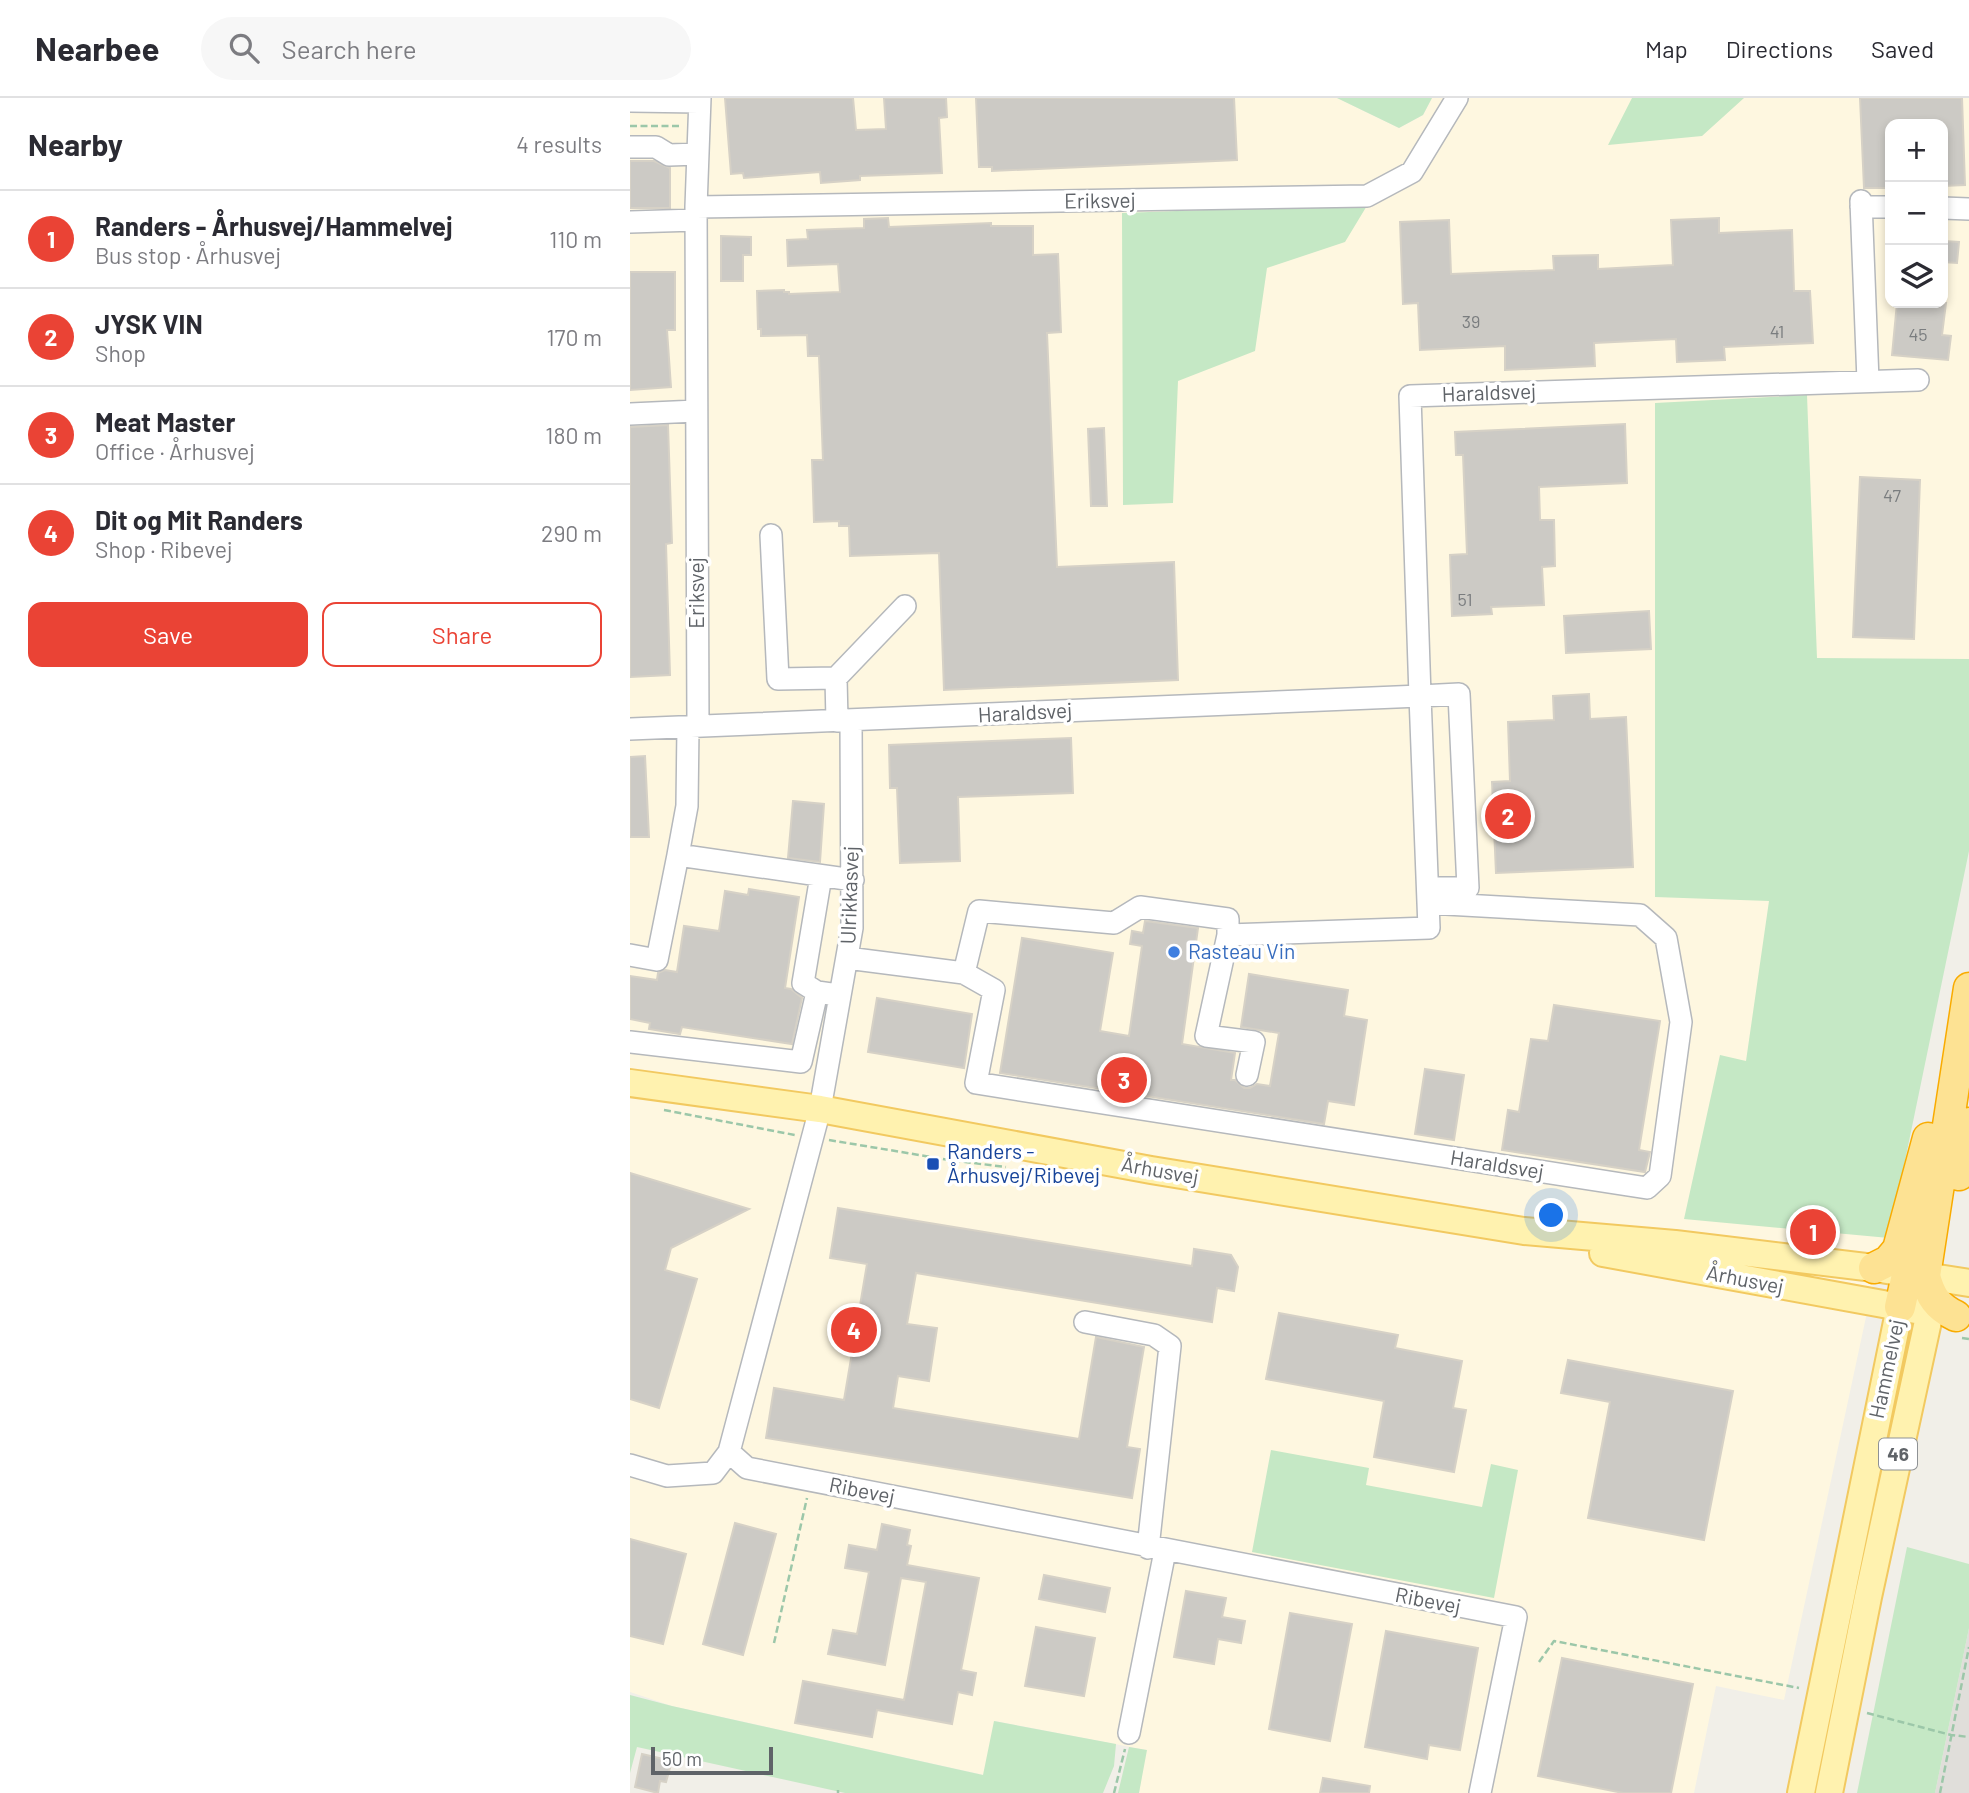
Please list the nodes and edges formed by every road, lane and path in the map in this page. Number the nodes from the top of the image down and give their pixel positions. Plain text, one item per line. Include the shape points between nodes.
1 (1457, 98) edge
2 (667, 100) edge
3 (699, 100) edge
4 (630, 101) edge
5 (630, 126) edge
6 (698, 127) junction
7 (630, 146) edge
8 (698, 154) junction
9 (1885, 206) edge
10 (1948, 208) edge
11 (1969, 209) edge
12 (696, 214) junction
13 (630, 222) edge
14 (1918, 380) dead end
15 (1868, 381) junction
16 (696, 411) junction
17 (630, 414) edge
18 (771, 535) dead end
19 (905, 606) dead end
20 (836, 678) junction
21 (1420, 696) junction
22 (844, 721) junction
23 (693, 727) junction
24 (630, 729) edge
25 (678, 855) junction
26 (821, 876) junction
27 (853, 880) junction
28 (1428, 895) junction
29 (1228, 935) junction
30 (630, 956) edge
31 (847, 958) junction
32 (964, 973) junction
33 (1969, 987) edge
34 (817, 992) junction
35 (840, 996) junction
36 (630, 1042) edge
37 (1247, 1075) dead end
38 (630, 1083) edge
39 (654, 1108) dead end
40 (820, 1109) junction
41 (1969, 1123) edge
42 (812, 1138) junction
43 (1014, 1168) dead end
44 (1524, 1231) junction
45 (1969, 1283) edge
46 (1925, 1295) edge
47 (1086, 1322) dead end
48 (729, 1452) junction
49 (630, 1465) edge
50 (810, 1481) junction
51 (1157, 1549) junction
52 (774, 1643) dead end
53 (1969, 1647) edge
54 (1539, 1662) dead end
55 (1822, 1692) junction
56 (1846, 1708) junction
57 (1129, 1733) joint
58 (1951, 1735) junction
59 (1969, 1737) edge
60 (1114, 1793) edge
61 (1480, 1793) edge
62 (1801, 1793) edge
63 (1829, 1793) edge
64 (1940, 1793) edge

1 - 12 street, Eriksvej via 1412,172 1367,196
2 - 3 street
2 - 4 street
3 - 6 street, Eriksvej
5 - 6 path
6 - 8 street, Eriksvej
7 - 8 street via 656,147 669,155
8 - 12 street, Eriksvej
9 - 15 street via 1861,204
10 - 11 street
12 - 13 street
12 - 16 street, Eriksvej
14 - 15 street, Haraldsvej
15 - 21 street, Haraldsvej via 1410,396
16 - 17 street
16 - 23 street, Eriksvej
18 - 20 street via 778,679
19 - 20 street
20 - 22 street, Ulrikkasvej
21 - 22 street, Haraldsvej
21 - 28 street, Haraldsvej
21 - 28 street, Haraldsvej via 1460,694 1468,888
22 - 23 street, Haraldsvej
22 - 27 street, Ulrikkasvej
23 - 24 street, Haraldsvej
23 - 25 street, Eriksvej
25 - 26 street
25 - 30 street, Eriksvej via 657,960
26 - 27 street
26 - 34 street via 803,983
27 - 31 street, Ulrikkasvej
28 - 29 street, Haraldsvej via 1429,928
28 - 32 street, Haraldsvej via 1640,915 1666,938 1681,1022 1660,1175 1647,1188 976,1083 994,990
29 - 32 street via 1228,919 1140,907 1114,923 979,911
29 - 37 street via 1206,1036 1254,1042
31 - 32 street, Haraldsvej
31 - 35 street, Ulrikkasvej
33 - 46 highway, Hammelvej / 46
34 - 35 street
34 - 36 street via 802,1062
35 - 40 street, Ulrikkasvej
38 - 40 main road, Århusvej
39 - 42 path
40 - 42 street
40 - 44 main road, Århusvej via 1151,1170
41 - 46 highway, Hammelvej / 46
42 - 43 path
42 - 48 street
44 - 46 main road, Århusvej via 1675,1244
44 - 46 main road, Århusvej via 1605,1254 1689,1269 1839,1281
45 - 46 main road, Århusvej
46 - 55 main road, Hammelvej / 46
46 - 56 main road, Hammelvej / 46
47 - 51 street via 1154,1335 1170,1346
48 - 49 street via 713,1473 667,1476
48 - 50 street, Ribevej via 747,1468
50 - 51 street, Ribevej
50 - 52 path
51 - 57 street
51 - 61 street, Ribevej via 1516,1617
53 - 58 path
54 - 55 path via 1554,1641
55 - 62 main road, Hammelvej / 46
56 - 58 path
56 - 63 main road, Hammelvej / 46
57 - 60 path
58 - 59 path
58 - 64 path

